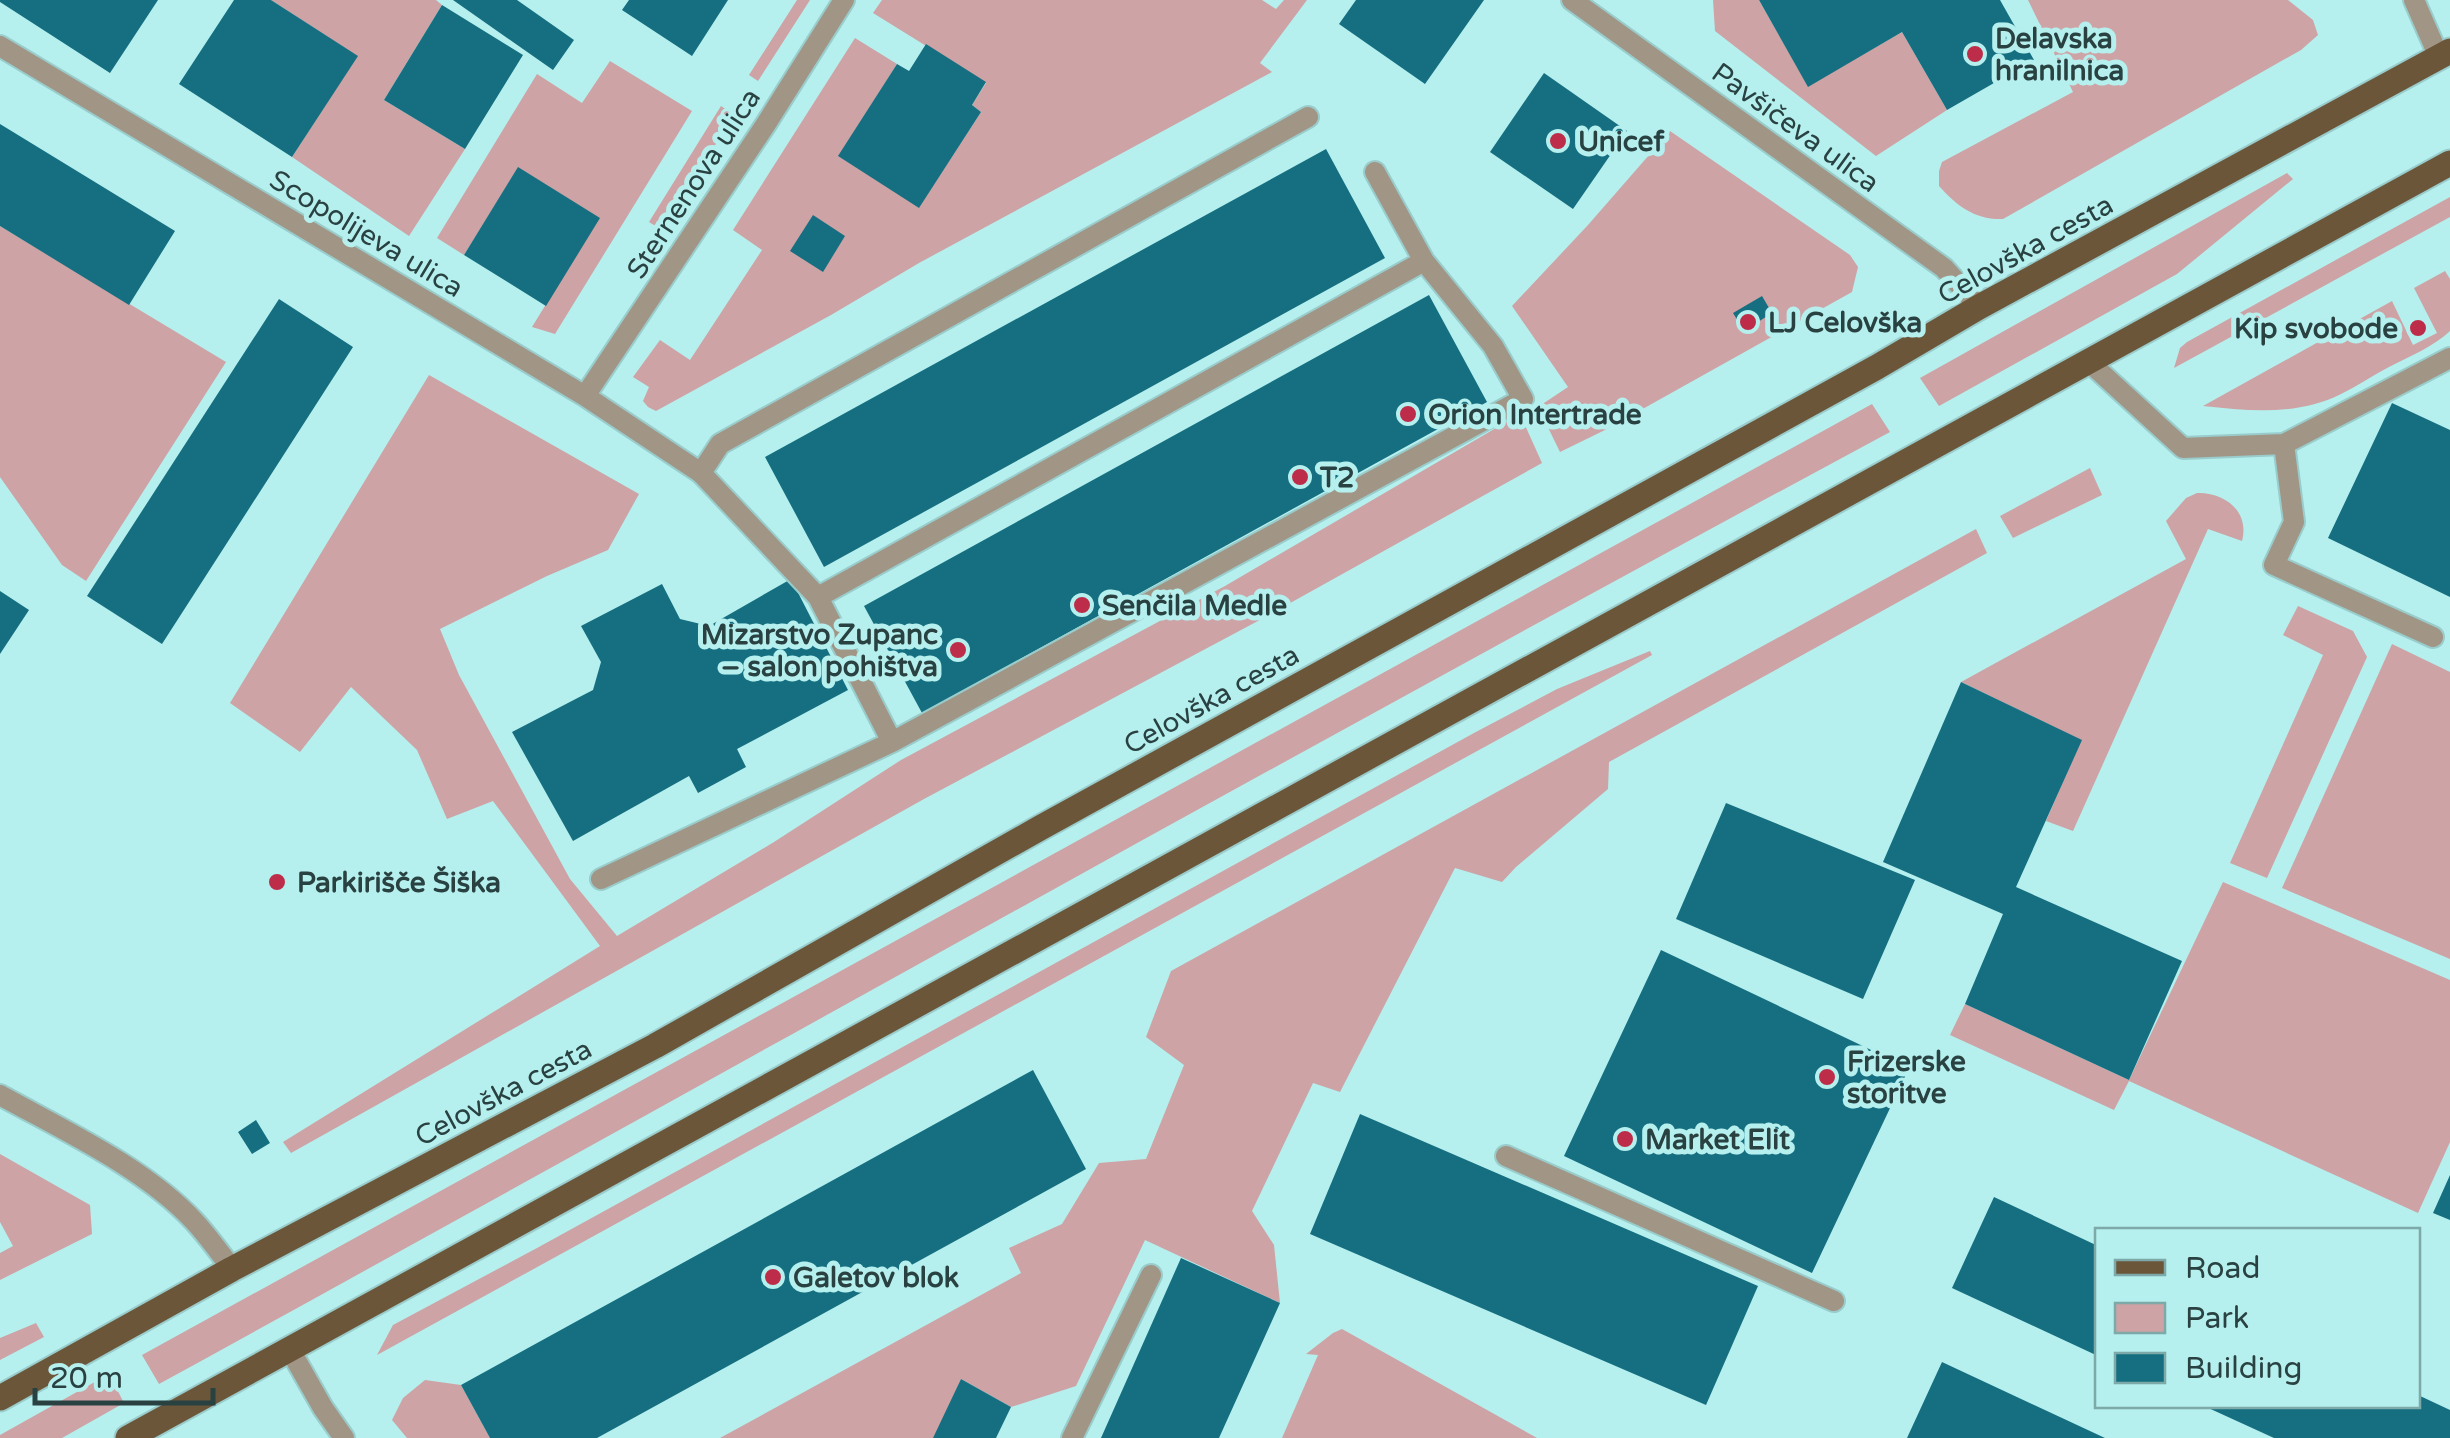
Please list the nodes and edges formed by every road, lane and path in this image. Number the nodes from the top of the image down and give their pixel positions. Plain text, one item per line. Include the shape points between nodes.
1 (844, 0) edge
2 (1572, 0) edge
3 (2414, 0) edge
4 (0, 46) edge
5 (2445, 54) edge
6 (1308, 117) dead end
7 (2450, 163) edge
8 (1375, 172) dead end
9 (1424, 261) junction
10 (1980, 306) junction
11 (2450, 358) edge
12 (2088, 361) junction
13 (586, 396) junction
14 (2284, 444) junction
15 (701, 473) junction
16 (818, 597) junction
17 (2433, 638) dead end
18 (892, 742) junction
19 (601, 879) dead end
20 (0, 1094) edge
21 (1506, 1156) dead end
22 (232, 1270) junction
23 (1150, 1275) dead end
24 (1834, 1300) dead end
25 (289, 1348) junction
26 (0, 1398) edge
27 (128, 1438) edge
28 (344, 1438) edge
29 (1072, 1438) edge

1 - 13 street, Sternenova ulica
2 - 10 street, Pavšičeva ulica via 1944,268
3 - 5 street
4 - 13 street, Scopolijeva ulica
5 - 10 main road, Celovška cesta
6 - 15 street via 720,444
7 - 12 main road
8 - 9 street
9 - 16 street
9 - 18 street via 1493,346 1524,399
10 - 22 main road, Celovška cesta via 655,1046
11 - 14 street
12 - 14 street via 2183,448
12 - 25 main road
13 - 15 street, Scopolijeva ulica
14 - 17 street via 2294,522 2274,565
15 - 16 street, Scopolijeva ulica
16 - 18 street, Scopolijeva ulica
18 - 19 street
20 - 22 street via 146,1180 192,1219
21 - 24 street
22 - 26 main road, Celovška cesta
23 - 29 street
25 - 27 main road
25 - 28 street

